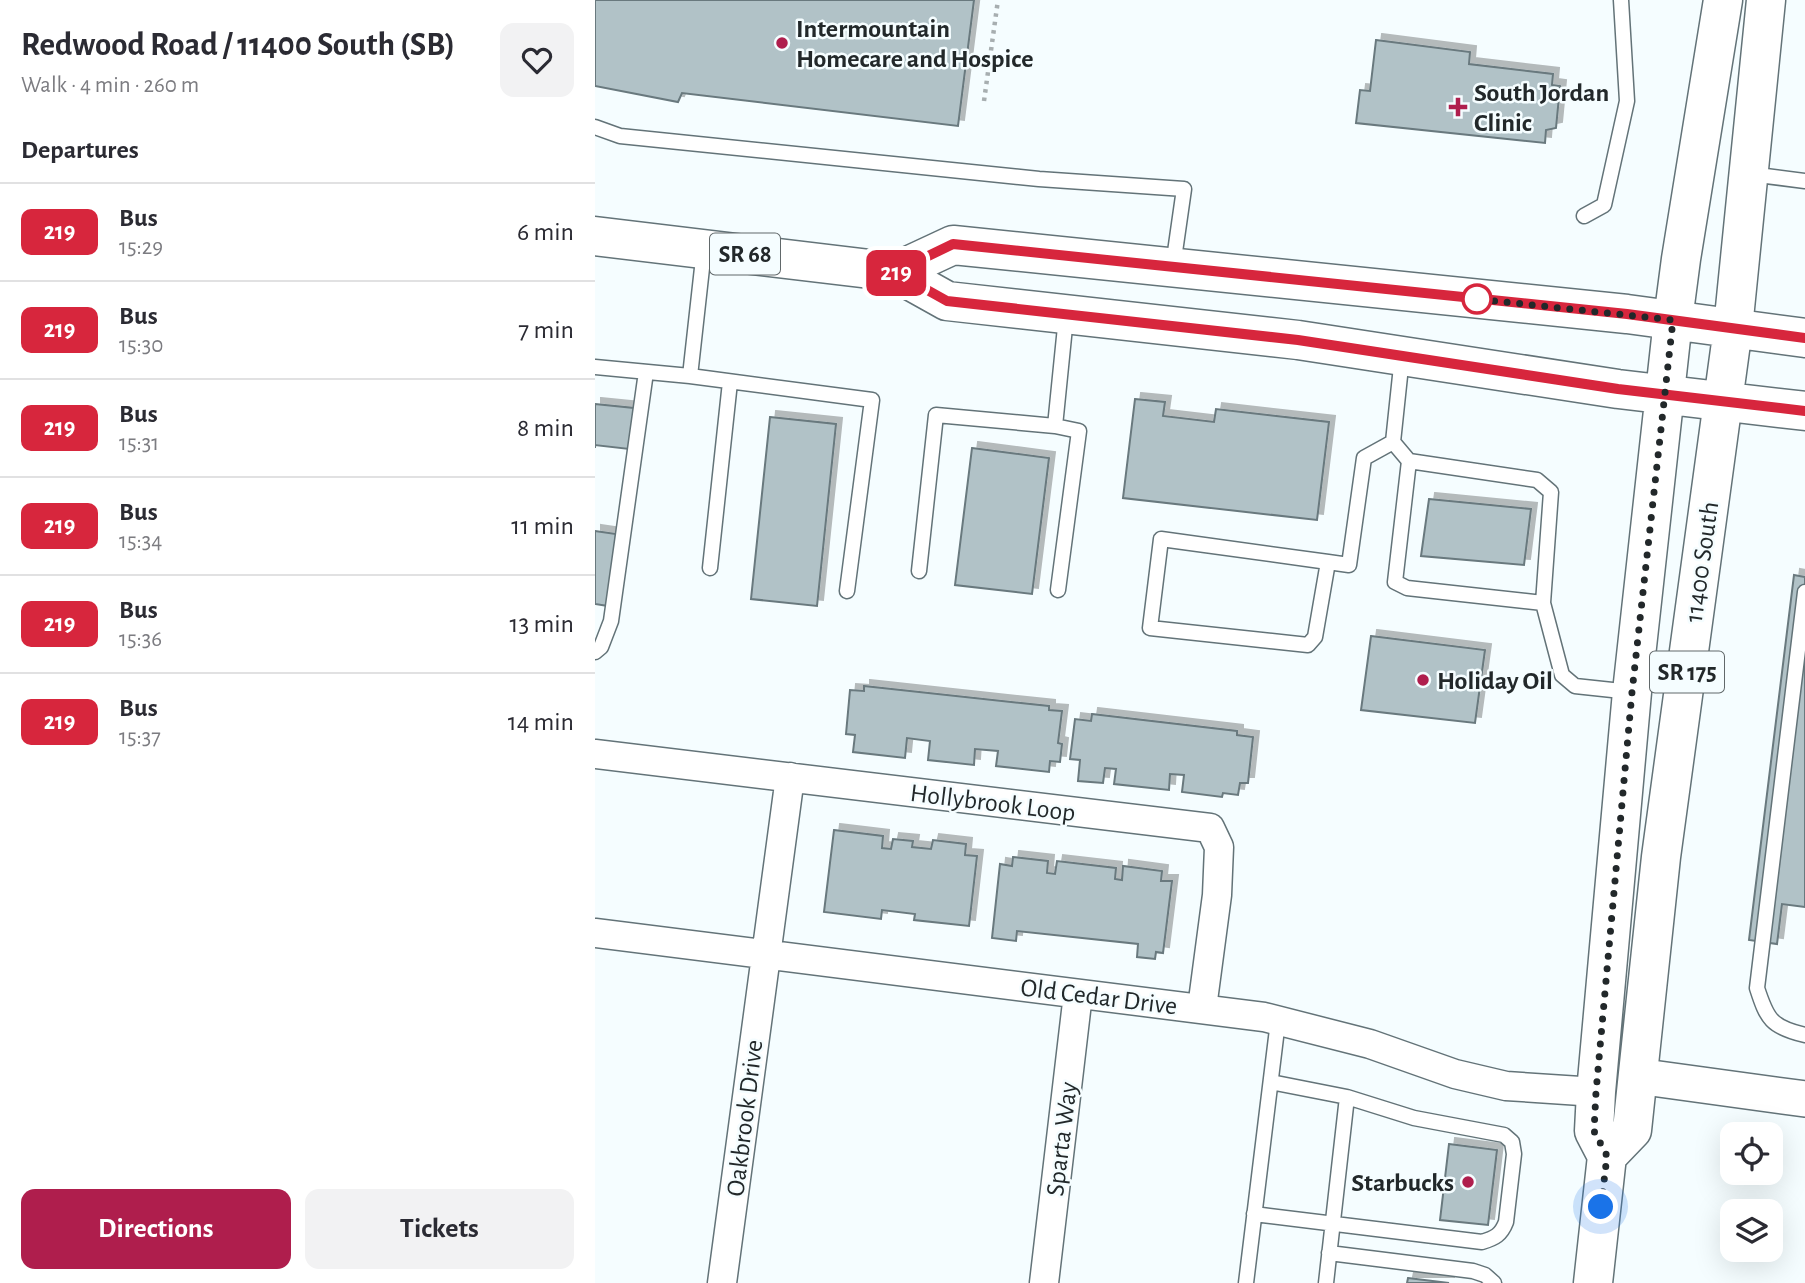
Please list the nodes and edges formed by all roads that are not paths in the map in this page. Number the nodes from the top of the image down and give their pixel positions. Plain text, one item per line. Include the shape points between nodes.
1 (1621, 0) edge
2 (1723, 0) edge
3 (1766, 0) edge
4 (595, 127) edge
5 (1748, 174) junction
6 (1805, 181) edge
7 (1584, 216) dead end
8 (595, 236) edge
9 (704, 249) junction
10 (1173, 268) junction
11 (895, 272) junction
12 (1066, 316) junction
13 (1673, 320) junction
14 (1733, 328) junction
15 (1805, 338) edge
16 (1402, 357) junction
17 (595, 367) edge
18 (646, 372) junction
19 (690, 376) junction
20 (730, 382) junction
21 (1665, 394) junction
22 (1724, 401) junction
23 (1805, 411) edge
24 (1055, 426) junction
25 (1393, 442) junction
26 (1409, 461) junction
27 (1328, 562) junction
28 (710, 568) dead end
29 (919, 570) dead end
30 (1058, 590) dead end
31 (847, 591) dead end
32 (1805, 592) edge
33 (1543, 603) junction
34 (595, 652) edge
35 (1632, 692) junction
36 (595, 754) edge
37 (790, 777) junction
38 (595, 933) edge
39 (765, 953) junction
40 (1078, 994) junction
41 (1202, 1008) junction
42 (1278, 1021) junction
43 (1805, 1035) edge
44 (1637, 1076) junction
45 (1271, 1082) junction
46 (1596, 1092) junction
47 (1347, 1097) junction
48 (1805, 1099) edge
49 (1607, 1156) junction
50 (1254, 1214) junction
51 (1333, 1223) junction
52 (1329, 1253) junction
53 (722, 1283) edge
54 (1044, 1283) edge
55 (1246, 1283) edge
56 (1326, 1283) edge
57 (1494, 1283) edge
58 (1593, 1283) edge

1 - 7 lane via 1627,101 1604,205
2 - 13 main road, 11400 South / SR 175
3 - 5 main road, 11400 South / SR 175
4 - 10 lane via 620,136 1031,179 1184,189
5 - 6 lane
5 - 14 main road, 11400 South / SR 175
8 - 9 main road, SR 68
9 - 11 main road, SR 68
9 - 19 lane
10 - 11 main road via 953,244
10 - 13 main road
11 - 12 main road, SR 68 via 947,301
12 - 16 main road, SR 68 via 1298,340
12 - 24 lane
13 - 14 main road
13 - 21 main road, 11400 South / SR 175
14 - 15 main road
14 - 22 main road, 11400 South / SR 175
16 - 21 main road, SR 68
16 - 25 lane
17 - 18 lane
18 - 19 lane
18 - 34 lane via 611,621
19 - 20 lane
20 - 28 lane
20 - 31 lane via 872,400
21 - 22 main road, SR 68
21 - 35 main road, 11400 South / SR 175
22 - 23 main road, SR 68
22 - 44 main road, 11400 South / SR 175 via 1663,844
24 - 29 lane via 936,415
24 - 30 lane via 1079,431
25 - 26 lane
25 - 27 lane via 1364,458 1349,565
26 - 33 lane via 1537,480 1551,492
26 - 33 lane via 1395,582 1407,588
27 - 27 lane via 1315,637 1308,645 1150,628 1161,539
32 - 43 lane via 1757,988 1766,1016 1786,1030
33 - 35 lane via 1562,675 1575,686
35 - 46 main road, 11400 South / SR 175
36 - 37 street, Hollybrook Loop
37 - 39 street, Oakbrook Drive
37 - 41 street, Hollybrook Loop via 1210,828 1219,847
38 - 39 street, Old Cedar Drive
39 - 40 street, Old Cedar Drive
39 - 53 street, Oakbrook Drive
40 - 41 street, Old Cedar Drive
40 - 54 street, Sparta Way
41 - 42 street, Old Cedar Drive
42 - 45 lane
42 - 46 street, Old Cedar Drive via 1506,1086
44 - 48 street
44 - 49 main road, 11400 South / SR 175 via 1632,1130
45 - 47 lane
45 - 50 lane
46 - 49 main road, 11400 South / SR 175 via 1594,1131
47 - 51 lane
47 - 51 lane via 1415,1118 1504,1135 1512,1142 1514,1154 1506,1222 1494,1238 1482,1242
49 - 58 main road, 11400 South / SR 175
50 - 51 lane
50 - 55 lane
51 - 52 lane
52 - 56 lane
52 - 57 lane via 1473,1271

